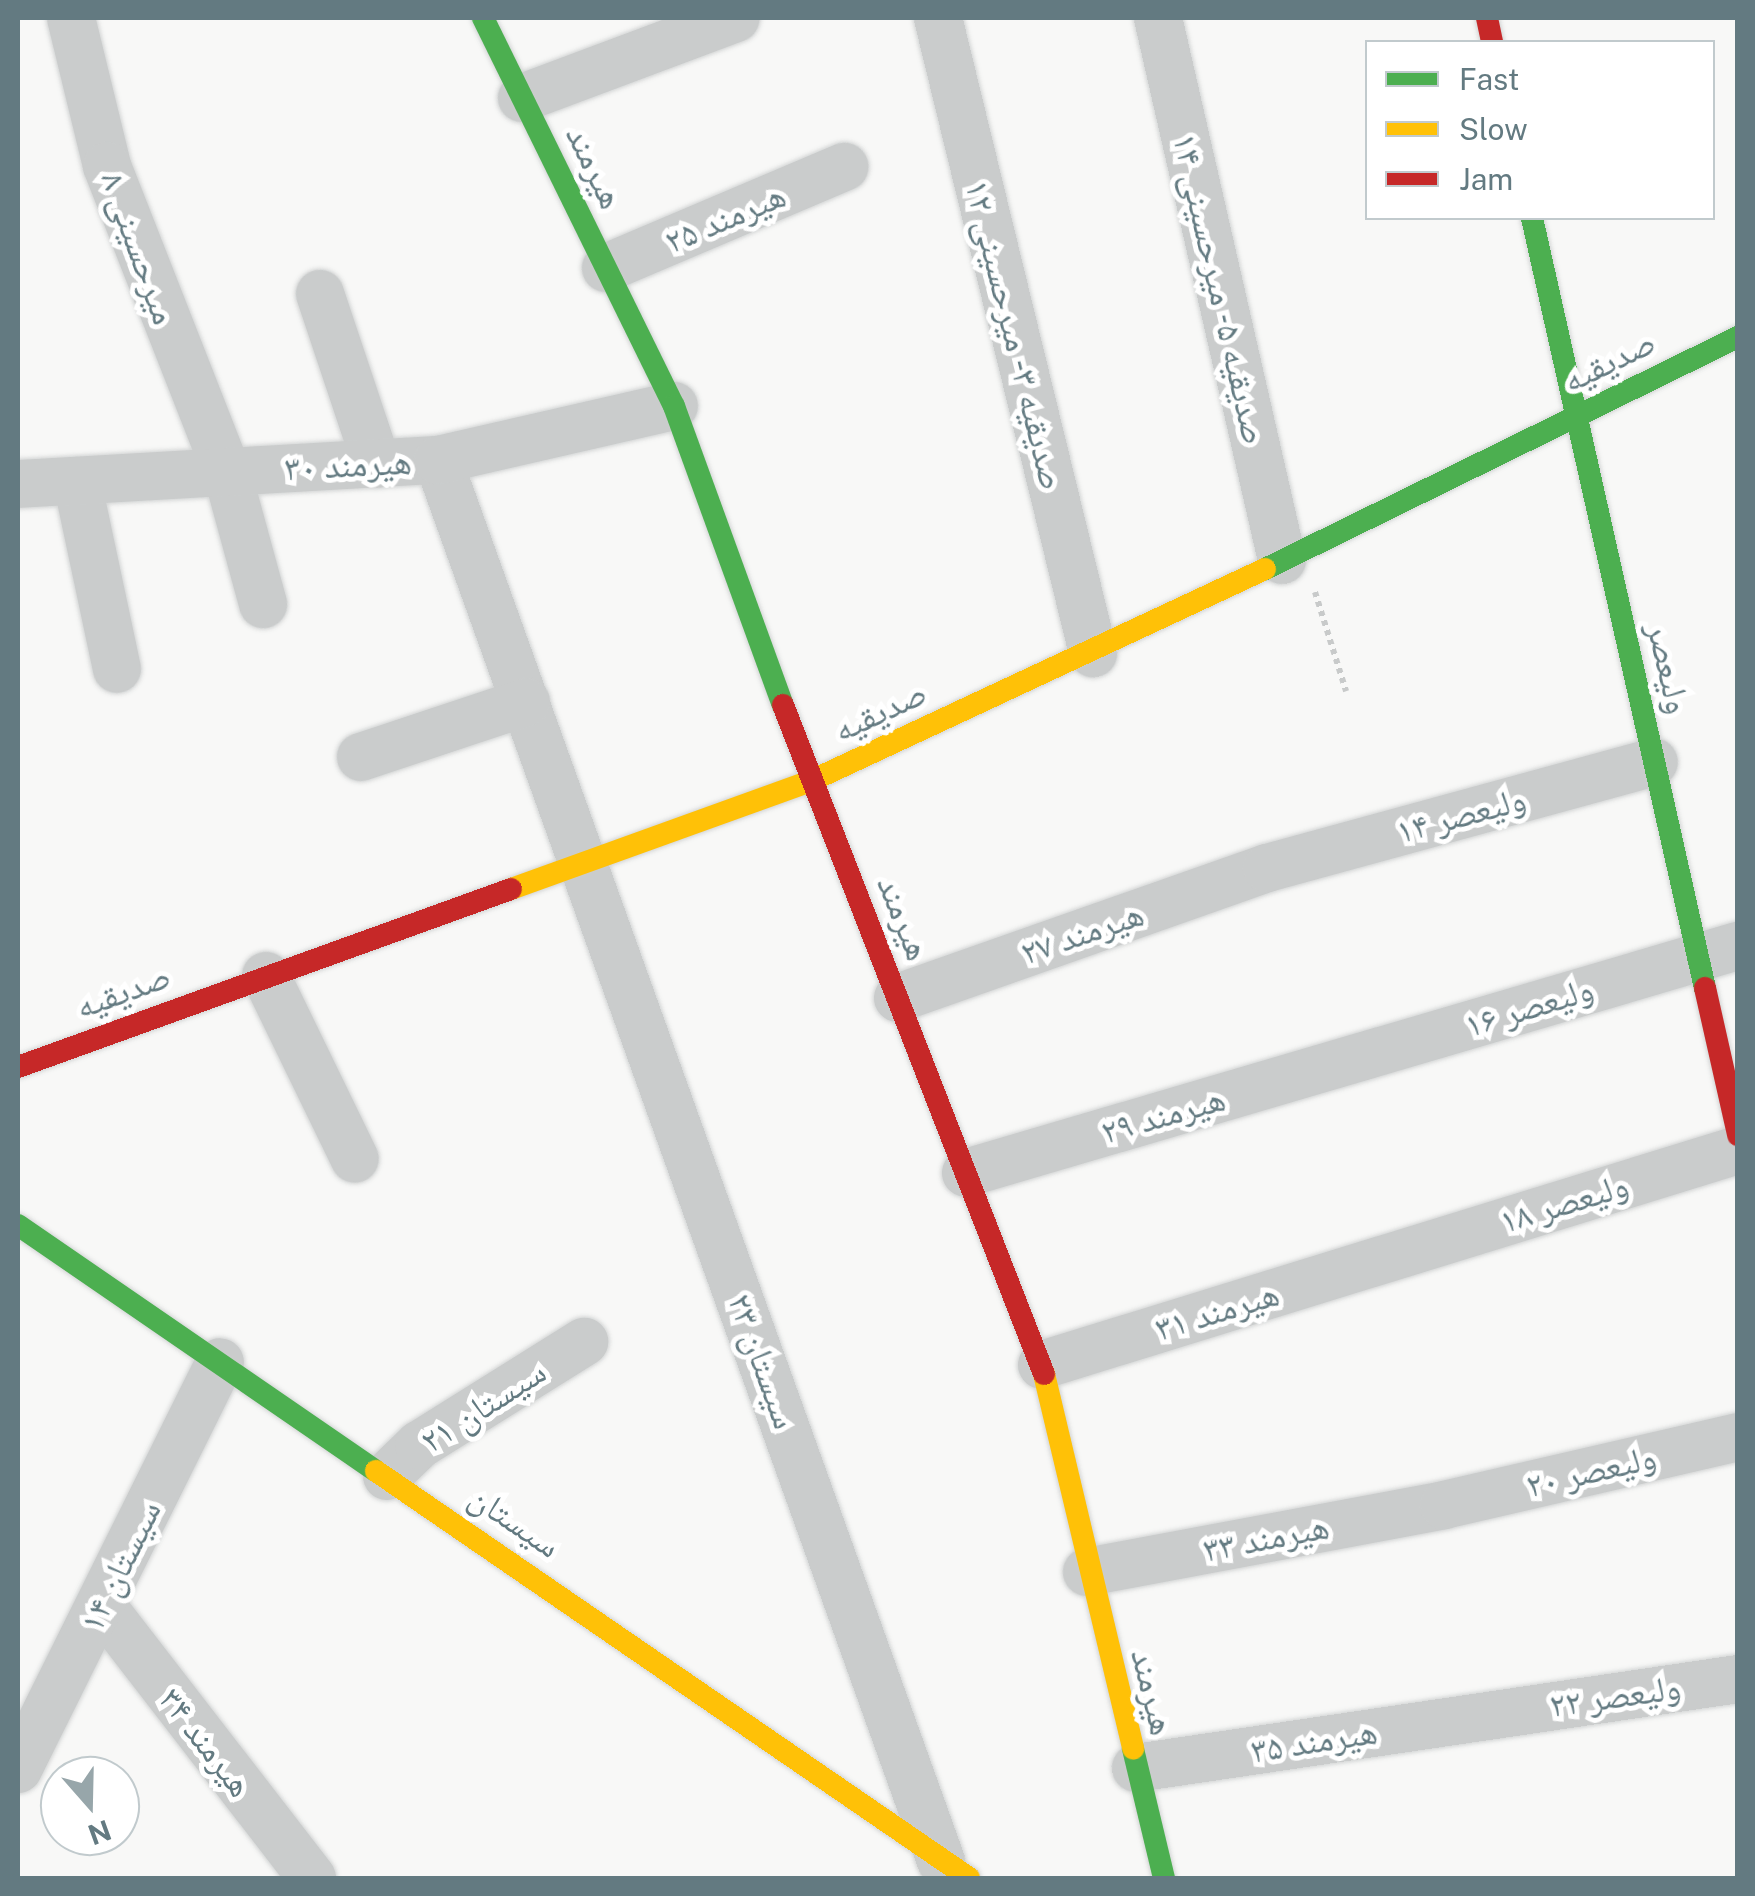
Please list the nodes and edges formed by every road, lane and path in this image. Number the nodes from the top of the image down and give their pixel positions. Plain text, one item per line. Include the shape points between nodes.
1 (72, 18) edge
2 (483, 18) edge
3 (736, 18) edge
4 (938, 18) edge
5 (1158, 18) edge
6 (522, 98) junction
7 (844, 167) dead end
8 (1532, 220) edge
9 (606, 268) junction
10 (320, 294) dead end
11 (1738, 337) edge
12 (674, 406) junction
13 (1577, 416) junction
14 (438, 460) junction
15 (378, 464) junction
16 (227, 472) junction
17 (77, 481) junction
18 (18, 484) edge
19 (1292, 556) junction
20 (264, 604) dead end
21 (1092, 653) junction
22 (117, 669) dead end
23 (1346, 690) dead end
24 (526, 702) junction
25 (361, 756) dead end
26 (1654, 762) junction
27 (811, 781) junction
28 (584, 860) junction
29 (1267, 868) joint
30 (1718, 952) edge
31 (266, 976) junction
32 (898, 998) junction
33 (1361, 1057) joint
34 (18, 1067) edge
35 (1738, 1134) edge
36 (1738, 1150) edge
37 (355, 1158) dead end
38 (966, 1174) junction
39 (18, 1226) edge
40 (1391, 1257) joint
41 (584, 1342) dead end
42 (220, 1362) junction
43 (1042, 1365) junction
44 (1738, 1436) edge
45 (387, 1476) junction
46 (1444, 1505) joint
47 (1087, 1572) junction
48 (101, 1604) junction
49 (1738, 1679) edge
50 (1492, 1714) joint
51 (1136, 1768) junction
52 (18, 1769) edge
53 (955, 1870) edge
54 (312, 1878) edge
55 (1164, 1878) edge

1 - 16 street, میرحسینی ۸ via 107,166
2 - 6 street, هیرمند
3 - 6 street
4 - 21 street, صدیقیه ۳ - میرحسینی ۱۲
5 - 19 street, صدیقیه ۵ - میرحسینی ۱۴
6 - 9 street, هیرمند
7 - 9 street, هیرمند ۲۵
8 - 13 street, ولیعصر
9 - 12 street, هیرمند
10 - 15 street
11 - 13 street, صدیقیه
12 - 14 street, هیرمند ۳۰
12 - 27 street, هیرمند
13 - 19 street, صدیقیه
13 - 26 street, ولیعصر
14 - 15 street, هیرمند ۳۰
14 - 24 street, سیستان ۲۳
15 - 16 street, هیرمند ۳۰
16 - 17 street, هیرمند ۳۰
16 - 20 street, میرحسینی ۸
17 - 18 street, هیرمند ۳۰
17 - 22 street
19 - 21 street, صدیقیه
19 - 23 path
21 - 27 street, صدیقیه
24 - 25 street
24 - 28 street, سیستان ۲۳
26 - 29 street, ولیعصر ۱۴
26 - 30 street, ولیعصر
27 - 28 street, صدیقیه
27 - 32 street, هیرمند
28 - 31 street, صدیقیه
28 - 53 street, سیستان ۲۳
29 - 32 street, هیرمند ۲۷
30 - 33 street, ولیعصر ۱۶
30 - 35 street, ولیعصر
31 - 34 street, صدیقیه
31 - 37 street
32 - 38 street, هیرمند
33 - 38 street, هیرمند ۲۹
36 - 40 street, ولیعصر ۱۸
38 - 43 street, هیرمند
39 - 42 street, سیستان
40 - 43 street, هیرمند ۳۱
41 - 45 street, سیستان ۲۱ via 419,1445
42 - 45 street, سیستان
42 - 48 street, سیستان ۱۴
43 - 47 street, هیرمند
44 - 46 street, ولیعصر ۲۰
45 - 53 street, سیستان
46 - 47 street, هیرمند ۳۳
47 - 51 street, هیرمند
48 - 52 street, سیستان ۱۴
48 - 54 street, هیرمند ۳۴
49 - 50 street, ولیعصر ۲۲
50 - 51 street, هیرمند ۳۵
51 - 55 street, هیرمند

